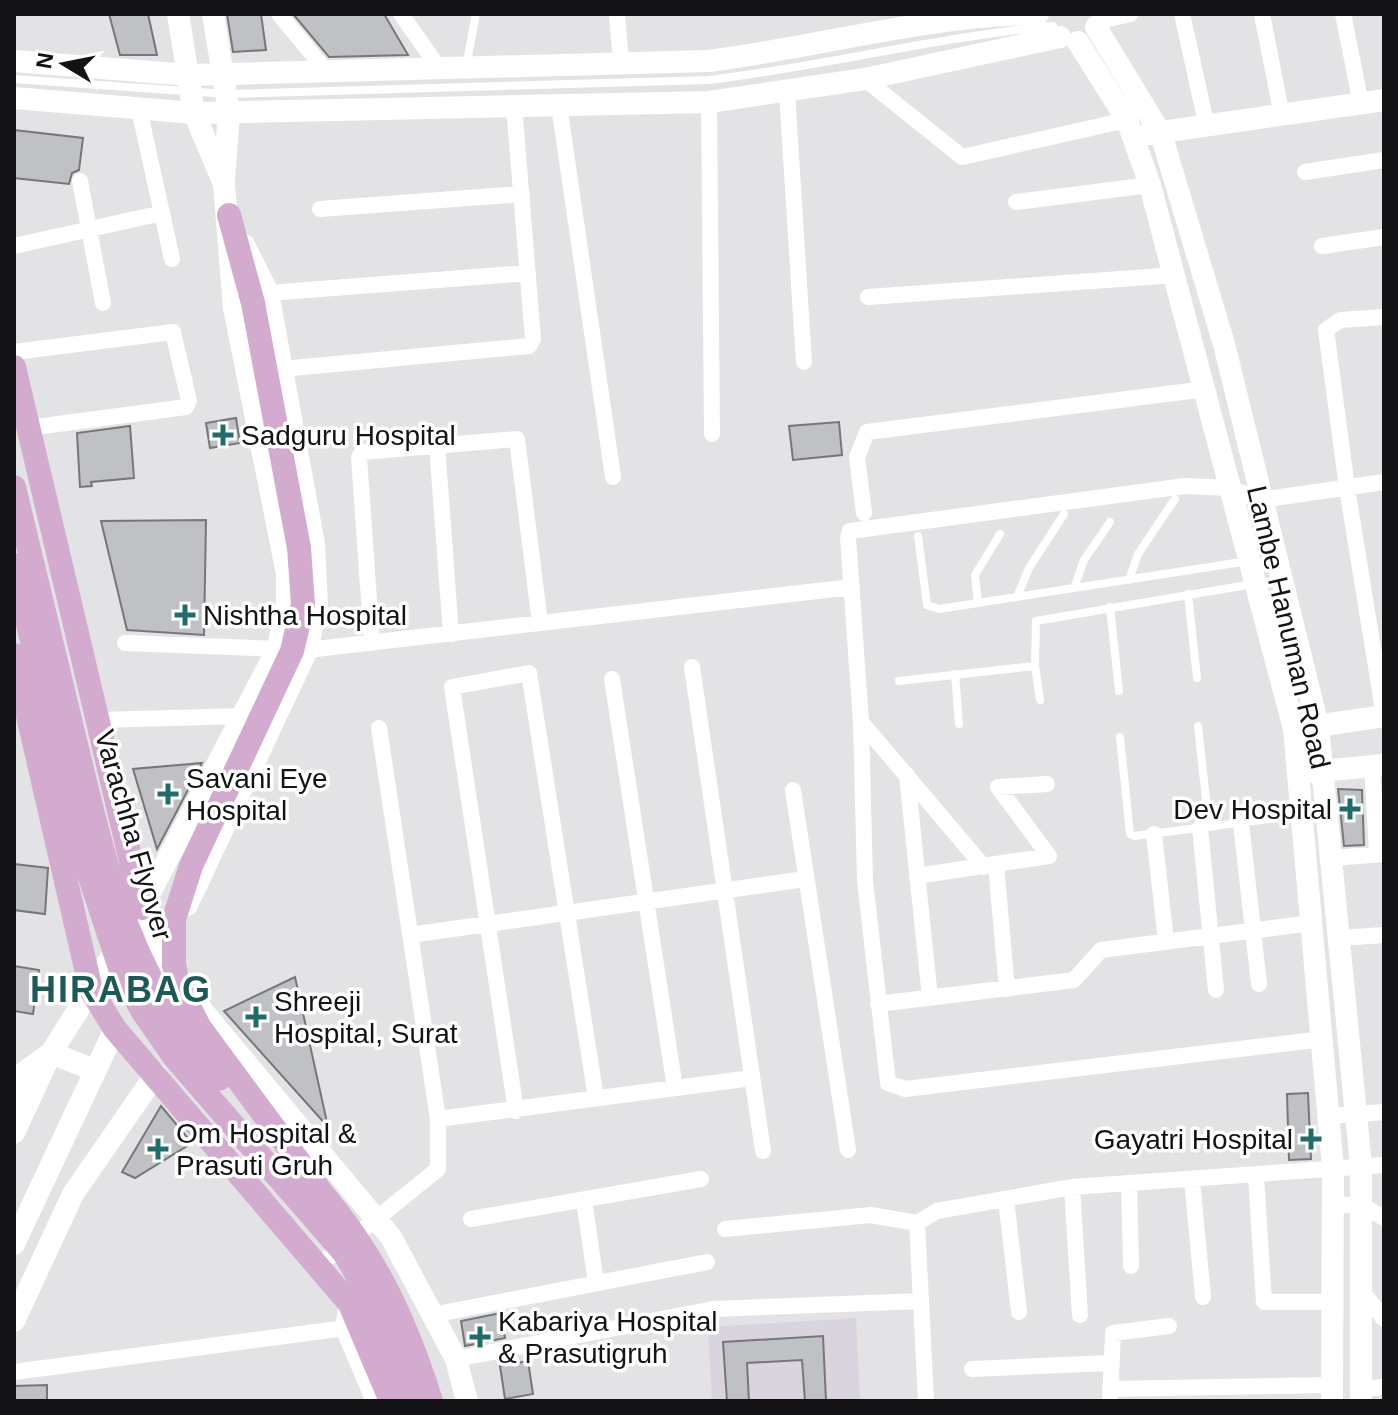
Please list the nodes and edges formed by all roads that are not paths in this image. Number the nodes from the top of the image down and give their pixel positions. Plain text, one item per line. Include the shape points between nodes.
1 (178, 14) edge
2 (213, 14) edge
3 (279, 14) edge
4 (401, 14) edge
5 (476, 14) edge
6 (617, 14) edge
7 (1130, 14) edge
8 (1182, 14) edge
9 (1262, 14) edge
10 (1343, 14) edge
11 (1097, 21) edge
12 (1056, 27) edge
13 (14, 61) edge
14 (621, 63) junction
15 (466, 67) junction
16 (439, 68) junction
17 (327, 72) junction
18 (14, 79) edge
19 (865, 79) junction
20 (227, 93) junction
21 (787, 93) junction
22 (192, 94) junction
23 (14, 98) edge
24 (1384, 100) edge
25 (709, 102) junction
26 (1361, 104) junction
27 (559, 105) junction
28 (514, 106) junction
29 (139, 109) junction
30 (1282, 116) junction
31 (1130, 127) junction
32 (1207, 127) junction
33 (1161, 134) junction
34 (1384, 160) edge
35 (1305, 172) dead end
36 (80, 181) dead end
37 (224, 184) junction
38 (1150, 185) junction
39 (522, 194) junction
40 (1016, 202) dead end
41 (320, 209) dead end
42 (162, 213) junction
43 (229, 215) junction
44 (90, 229) junction
45 (1384, 237) edge
46 (14, 246) edge
47 (1322, 246) dead end
48 (172, 259) dead end
49 (528, 273) junction
50 (1176, 275) junction
51 (268, 293) junction
52 (868, 297) dead end
53 (103, 303) dead end
54 (1384, 317) edge
55 (14, 352) edge
56 (804, 362) dead end
57 (14, 367) edge
58 (282, 369) junction
59 (1206, 389) junction
60 (28, 428) junction
61 (712, 434) dead end
62 (437, 445) junction
63 (613, 477) dead end
64 (1384, 482) edge
65 (14, 487) edge
66 (1230, 488) junction
67 (1347, 488) junction
68 (1175, 499) dead end
69 (1260, 500) junction
70 (864, 513) dead end
71 (1064, 514) dead end
72 (1110, 522) dead end
73 (1000, 534) dead end
74 (918, 536) dead end
75 (1248, 561) junction
76 (14, 565) edge
77 (1129, 580) junction
78 (1254, 583) junction
79 (852, 587) junction
80 (1074, 588) junction
81 (1188, 594) junction
82 (1017, 597) junction
83 (978, 603) junction
84 (1110, 607) junction
85 (540, 623) junction
86 (451, 634) junction
87 (125, 643) dead end
88 (372, 643) junction
89 (278, 648) junction
90 (307, 650) junction
91 (15, 666) edge
92 (1035, 666) junction
93 (692, 667) dead end
94 (955, 674) junction
95 (1197, 678) dead end
96 (612, 679) dead end
97 (899, 681) dead end
98 (1119, 691) dead end
99 (1040, 700) dead end
100 (243, 716) junction
101 (1384, 716) edge
102 (99, 720) junction
103 (861, 722) junction
104 (959, 724) dead end
105 (1323, 725) junction
106 (1198, 726) dead end
107 (379, 728) dead end
108 (1294, 729) junction
109 (1384, 731) edge
110 (1120, 737) dead end
111 (1380, 761) edge
112 (1333, 770) junction
113 (1299, 772) junction
114 (907, 775) junction
115 (1047, 784) dead end
116 (793, 790) dead end
117 (1303, 815) junction
118 (1241, 823) junction
119 (1205, 828) junction
120 (1154, 834) junction
121 (1381, 854) edge
122 (1332, 858) junction
123 (990, 866) junction
124 (917, 876) junction
125 (805, 879) junction
126 (725, 892) junction
127 (648, 902) junction
128 (142, 908) junction
129 (567, 912) junction
130 (489, 923) junction
131 (1312, 923) junction
132 (1251, 930) junction
133 (1211, 934) junction
134 (410, 935) junction
135 (1384, 935) edge
136 (1340, 938) junction
137 (1166, 941) junction
138 (163, 954) junction
139 (1259, 984) dead end
140 (1007, 989) junction
141 (91, 990) junction
142 (1216, 990) dead end
143 (930, 998) junction
144 (878, 1004) junction
145 (115, 1029) junction
146 (1323, 1039) junction
147 (51, 1053) junction
148 (94, 1070) junction
149 (156, 1074) junction
150 (752, 1078) junction
151 (17, 1079) edge
152 (675, 1088) junction
153 (596, 1098) junction
154 (516, 1111) junction
155 (1384, 1112) edge
156 (1358, 1114) junction
157 (1330, 1116) junction
158 (438, 1119) junction
159 (14, 1133) edge
160 (848, 1150) dead end
161 (763, 1151) dead end
162 (1373, 1166) edge
163 (1333, 1168) junction
164 (1256, 1176) junction
165 (701, 1179) dead end
166 (1192, 1179) junction
167 (1129, 1183) junction
168 (1072, 1187) junction
169 (319, 1189) junction
170 (1006, 1199) junction
171 (584, 1200) junction
172 (1333, 1205) junction
173 (1361, 1205) junction
174 (1384, 1218) edge
175 (471, 1219) dead end
176 (377, 1221) junction
177 (917, 1223) junction
178 (725, 1229) dead end
179 (14, 1244) edge
180 (707, 1262) dead end
181 (318, 1266) junction
182 (1131, 1266) dead end
183 (596, 1283) junction
184 (1361, 1290) junction
185 (1203, 1297) dead end
186 (921, 1301) junction
187 (1332, 1302) junction
188 (350, 1304) junction
189 (1019, 1312) dead end
190 (432, 1315) junction
191 (1080, 1315) dead end
192 (1382, 1315) edge
193 (14, 1321) edge
194 (1169, 1326) dead end
195 (346, 1328) junction
196 (456, 1359) junction
197 (1110, 1363) junction
198 (972, 1369) dead end
199 (14, 1372) edge
200 (1384, 1387) edge
201 (1332, 1393) edge
202 (1110, 1395) edge
203 (1360, 1395) edge
204 (377, 1401) edge
205 (391, 1401) edge
206 (410, 1401) edge
207 (431, 1401) edge
208 (467, 1401) edge
209 (926, 1401) edge

1 - 22 main road
2 - 20 main road
3 - 17 street
4 - 16 street
5 - 15 lane
6 - 14 street
7 - 11 street
8 - 32 street
9 - 30 street
10 - 26 street
11 - 12 main road via 1089,37
11 - 33 main road, Lambe Hanuman Road
12 - 14 main road via 981,15 782,52 709,61
12 - 19 main road
12 - 20 lane via 986,32 786,71 709,80
12 - 31 main road, Lambe Hanuman Road
13 - 22 main road
14 - 15 main road
15 - 16 main road
16 - 17 main road
17 - 20 main road
18 - 22 lane
19 - 21 main road
19 - 31 street via 962,157
20 - 22 main road
20 - 22 main road
20 - 28 main road
20 - 37 main road
21 - 25 main road
21 - 56 street
22 - 29 main road
22 - 37 main road
23 - 29 main road
24 - 26 main road
25 - 27 main road
25 - 61 street
26 - 30 main road
27 - 28 main road
27 - 63 street
28 - 39 street
29 - 42 street
30 - 32 main road
31 - 33 main road
31 - 38 main road, Lambe Hanuman Road
32 - 33 main road
33 - 69 main road, Lambe Hanuman Road via 1224,344
34 - 35 street
36 - 44 street
37 - 43 main road
38 - 40 street
38 - 50 main road, Lambe Hanuman Road
39 - 41 street
39 - 49 street
42 - 44 street
42 - 48 street
43 - 51 main road
43 - 89 main road via 234,308 287,574
43 - 169 main road via 253,303 299,548 300,629 191,866 174,919 173,941 179,987 190,1010
44 - 46 street
44 - 53 street
45 - 47 street
49 - 51 street
49 - 58 street via 533,339 529,346
50 - 52 street
50 - 59 main road, Lambe Hanuman Road
51 - 58 main road
54 - 67 street via 1340,320 1326,330
55 - 60 street via 173,332 189,401 186,407
57 - 60 main road
58 - 90 main road via 318,578
59 - 66 main road, Lambe Hanuman Road
59 - 70 street via 867,432 857,457
60 - 102 main road
62 - 85 street via 517,439
62 - 86 street
62 - 88 street via 359,455
64 - 67 street
65 - 169 main road, Varachha Flyover via 101,846 139,959 189,1045
66 - 69 street
66 - 75 main road, Lambe Hanuman Road
66 - 79 street via 1185,486 850,531
67 - 69 street
67 - 101 street
68 - 77 lane via 1138,554
69 - 105 main road, Lambe Hanuman Road
71 - 82 lane
72 - 80 lane via 1084,560
73 - 83 lane via 975,575
74 - 83 lane via 927,605 939,609
75 - 77 lane
75 - 78 main road, Lambe Hanuman Road
76 - 206 main road, Varachha Flyover via 82,853 121,971 175,1058 345,1254 378,1312
77 - 80 lane
78 - 81 lane
78 - 108 main road, Lambe Hanuman Road
79 - 85 street
79 - 103 street
80 - 82 lane
81 - 84 lane
81 - 95 lane
82 - 83 lane
84 - 92 lane via 1036,621
84 - 98 lane
85 - 86 street
86 - 88 street
87 - 89 street
88 - 90 street
89 - 90 street
89 - 100 main road
90 - 138 main road
91 - 141 main road
92 - 94 lane
92 - 99 lane
93 - 126 street
94 - 97 lane
94 - 104 lane
96 - 127 street
100 - 102 street
100 - 128 main road
101 - 105 main road
102 - 128 main road
103 - 114 street
103 - 144 street via 865,881
105 - 108 main road
105 - 109 main road via 1350,735
105 - 112 main road, Lambe Hanuman Road
106 - 119 lane
107 - 134 street
108 - 113 main road, Lambe Hanuman Road
110 - 120 lane via 1130,834
111 - 112 main road
111 - 121 street
112 - 113 main road
112 - 122 main road, Lambe Hanuman Road
113 - 117 main road, Lambe Hanuman Road
114 - 123 street
114 - 124 street
115 - 123 street via 998,787 1049,856
116 - 125 street
117 - 118 lane
117 - 131 main road, Lambe Hanuman Road
118 - 119 lane
118 - 132 street
119 - 120 lane
119 - 133 street
120 - 137 street
121 - 122 street
122 - 136 main road, Lambe Hanuman Road
123 - 124 street
123 - 140 street
124 - 143 street
125 - 126 street
125 - 160 street
126 - 127 street
126 - 150 street
127 - 129 street
127 - 152 street
128 - 138 main road
128 - 141 main road
129 - 130 street
129 - 130 street via 529,673 452,687
129 - 153 street
130 - 134 street
130 - 154 street
131 - 132 street
131 - 146 main road, Lambe Hanuman Road
132 - 133 street
132 - 139 street
133 - 137 street
133 - 142 street
134 - 158 street
135 - 136 street
136 - 156 main road, Lambe Hanuman Road
137 - 140 street via 1101,950 1074,980
138 - 176 main road via 215,1029
140 - 143 street
141 - 145 main road
141 - 147 main road
143 - 144 street
144 - 146 street via 888,1083 902,1089
145 - 148 main road
145 - 149 main road
146 - 157 main road, Lambe Hanuman Road
147 - 148 main road
147 - 151 main road
147 - 159 main road
148 - 179 main road
149 - 181 main road
149 - 193 main road via 73,1194
150 - 152 street
150 - 161 street
152 - 153 street
153 - 154 street
154 - 158 street
155 - 156 street
156 - 157 street
156 - 162 main road, Lambe Hanuman Road
157 - 163 main road, Lambe Hanuman Road
158 - 176 street via 438,1169
162 - 163 street
162 - 173 main road, Lambe Hanuman Road
163 - 164 street
163 - 172 main road, Lambe Hanuman Road
164 - 166 street
164 - 187 street via 1264,1302
165 - 171 street
166 - 167 street
166 - 185 street
167 - 168 street
167 - 182 street
168 - 170 street
168 - 191 street
169 - 207 main road, Varachha Flyover via 360,1241 396,1302
170 - 177 street via 937,1211
170 - 189 street
171 - 175 street
171 - 183 street
172 - 173 street
172 - 187 main road, Lambe Hanuman Road
173 - 174 street
173 - 184 main road, Lambe Hanuman Road
176 - 181 street
176 - 190 main road via 391,1237
177 - 178 street via 871,1215
177 - 186 street
180 - 183 street
181 - 188 main road
183 - 190 street
184 - 192 street
184 - 203 main road, Lambe Hanuman Road
186 - 196 street via 713,1309
186 - 209 street
187 - 201 main road, Lambe Hanuman Road
188 - 195 main road
188 - 205 main road
190 - 196 main road
194 - 197 street via 1115,1332
195 - 199 street
195 - 204 main road
196 - 208 main road
197 - 198 street
197 - 202 street
200 - 203 street
201 - 202 street

